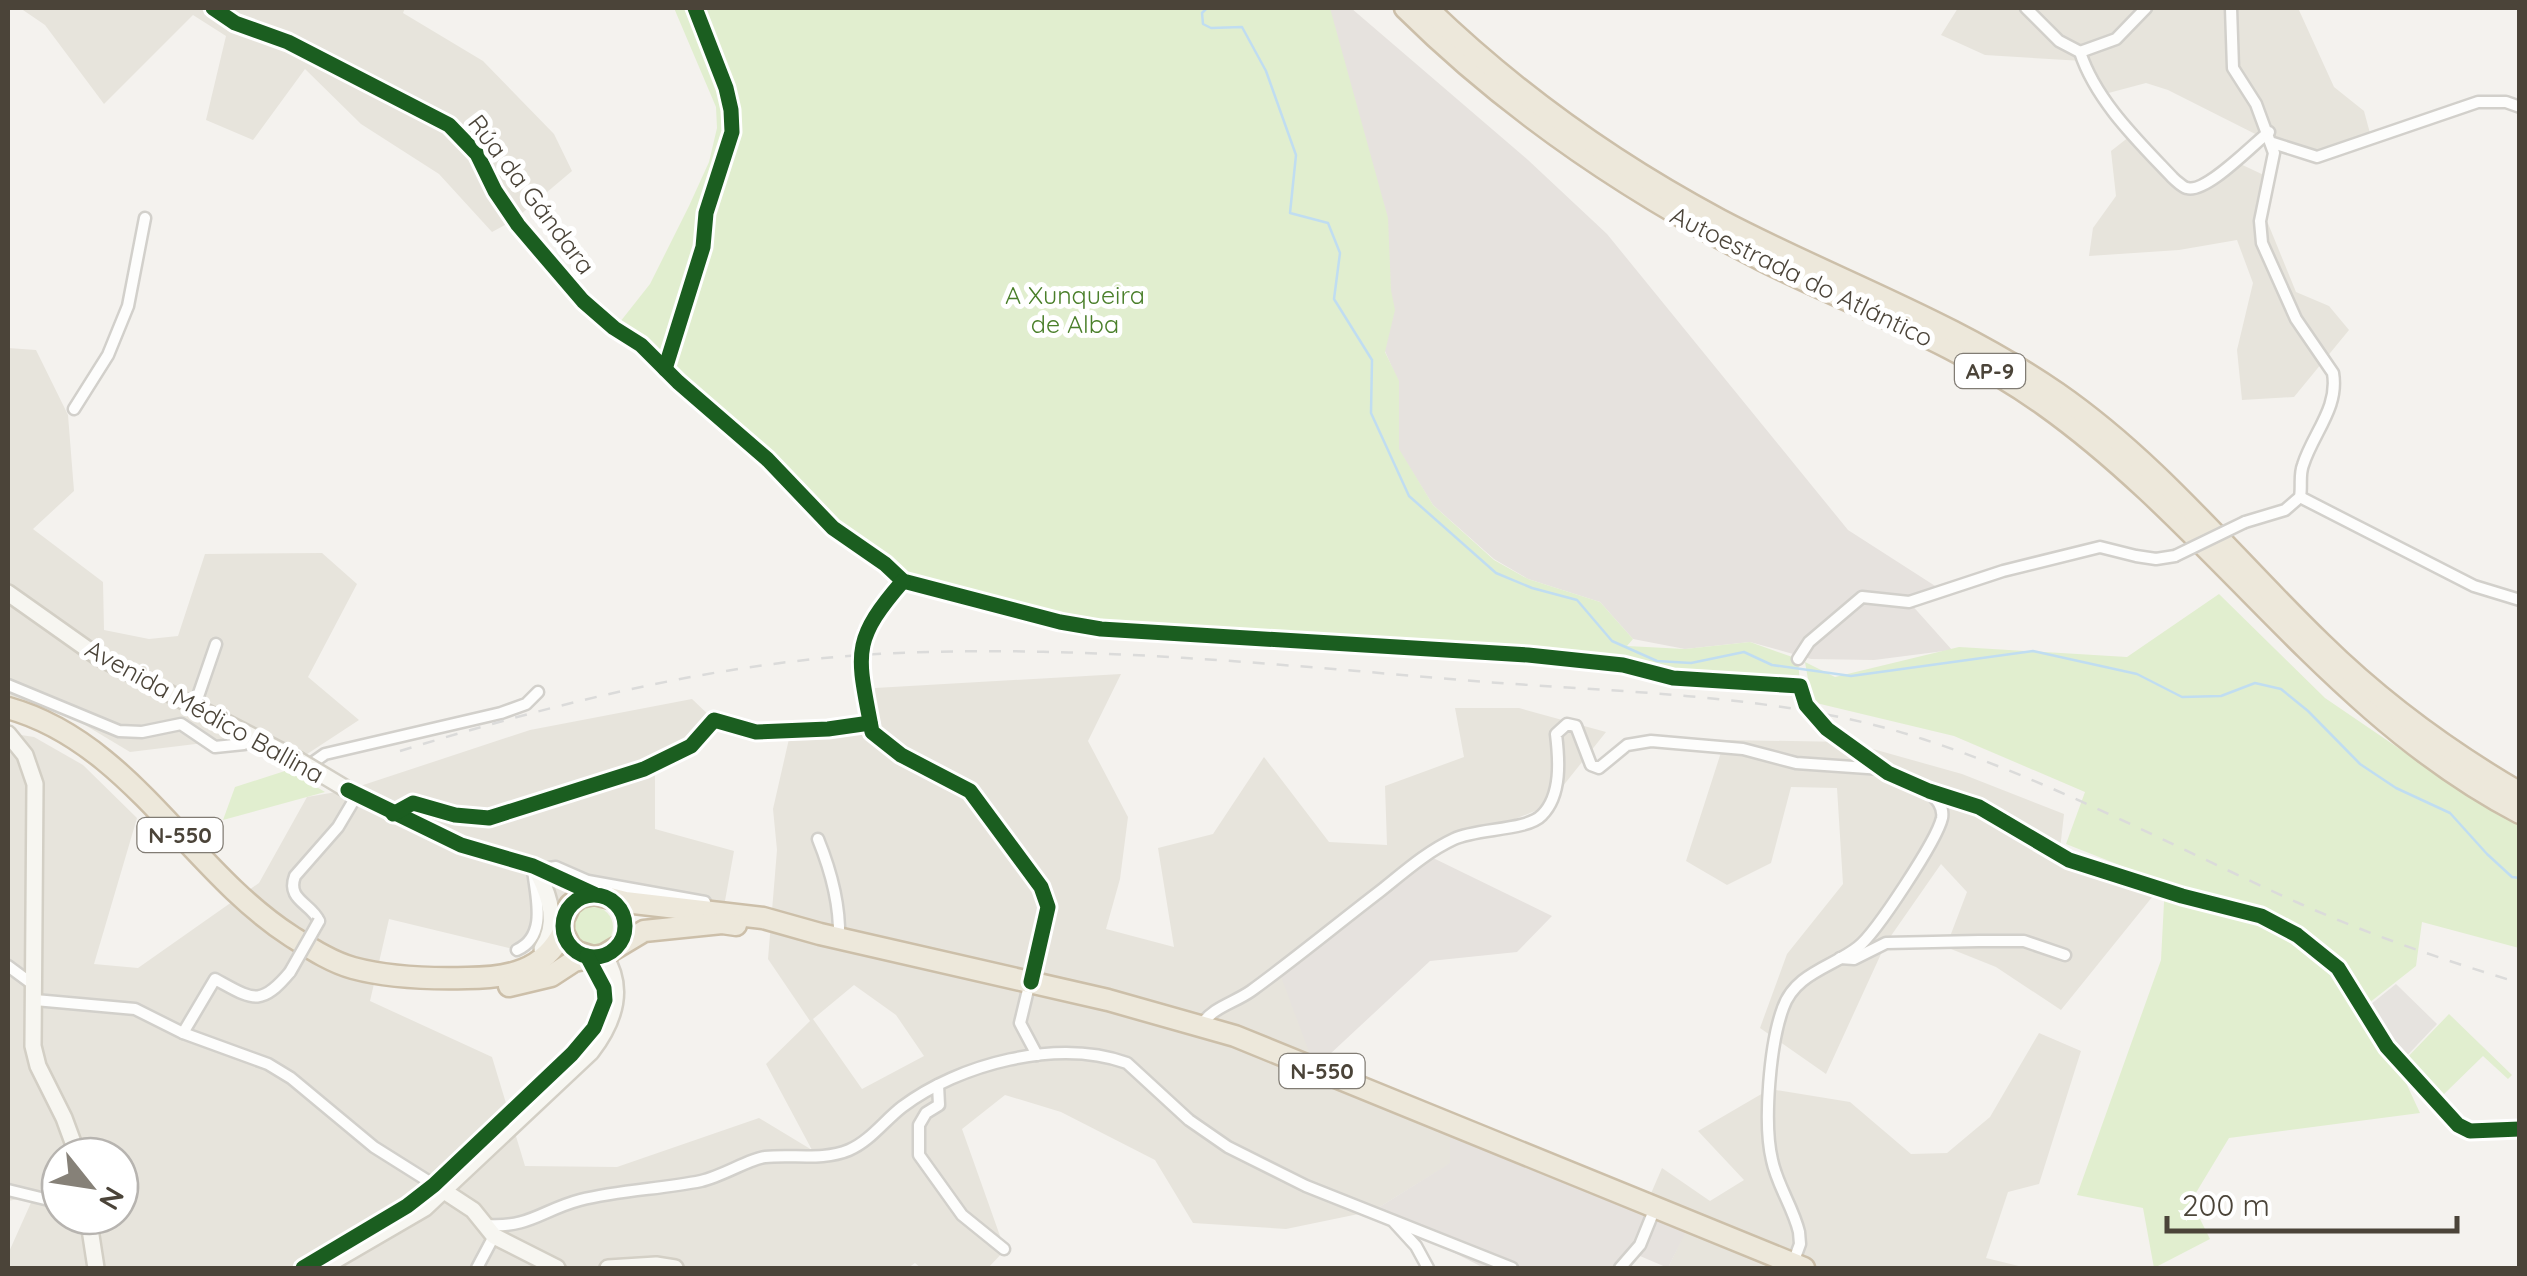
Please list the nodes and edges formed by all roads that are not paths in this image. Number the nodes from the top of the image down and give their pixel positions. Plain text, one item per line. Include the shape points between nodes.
1 (213, 8) edge
2 (1404, 8) edge
3 (1427, 8) edge
4 (2026, 8) edge
5 (2146, 8) edge
6 (2230, 8) edge
7 (2080, 52) junction
8 (2520, 108) edge
9 (2271, 138) junction
10 (146, 218) dead end
11 (74, 409) dead end
12 (2300, 497) junction
13 (8, 593) edge
14 (2520, 600) edge
15 (216, 644) dead end
16 (862, 645) tunnel mouth
17 (1798, 660) dead end
18 (860, 670) tunnel mouth
19 (8, 686) edge
20 (1800, 686) dead end
21 (538, 692) dead end
22 (194, 705) junction
23 (8, 708) edge
24 (870, 722) junction
25 (254, 736) junction
26 (11, 738) edge
27 (303, 763) junction
28 (1882, 769) junction
29 (353, 792) junction
30 (1928, 792) junction
31 (2520, 793) edge
32 (2520, 813) edge
33 (393, 814) junction
34 (818, 839) dead end
35 (533, 869) junction
36 (602, 896) junction
37 (723, 912) junction
38 (564, 923) junction
39 (830, 936) junction
40 (606, 952) junction
41 (2065, 954) dead end
42 (1839, 958) junction
43 (519, 960) junction
44 (8, 966) edge
45 (350, 968) junction
46 (1031, 982) junction
47 (35, 993) junction
48 (1201, 1025) junction
49 (183, 1033) junction
50 (1037, 1055) junction
51 (938, 1085) junction
52 (2520, 1130) edge
53 (69, 1136) edge
54 (8, 1190) edge
55 (444, 1192) junction
56 (40, 1198) edge
57 (1655, 1208) junction
58 (1393, 1221) junction
59 (490, 1230) junction
60 (91, 1236) edge
61 (1004, 1250) dead end
62 (1798, 1266) edge
63 (96, 1268) edge
64 (322, 1268) edge
65 (477, 1268) edge
66 (557, 1268) edge
67 (608, 1268) edge
68 (675, 1268) edge
69 (1428, 1268) edge
70 (1512, 1268) edge
71 (1620, 1268) edge

1 - 16 street, Rúa da Gándara via 449,125 477,154 514,220 574,292 767,458 833,528 906,582 865,630
2 - 32 highway, Autoestrada do Atlántico / AP-9 via 1520,110 1636,192 1934,341 2040,402 2105,450 2378,718 2454,775
3 - 31 highway, Autoestrada do Atlántico / AP-9 via 1551,114 1635,171 1736,228 1942,326 2065,399 2163,479 2369,688 2431,738
4 - 7 street
5 - 7 street via 2116,39
6 - 9 street via 2233,68
7 - 9 street via 2109,105 2185,188 2218,176
8 - 9 street via 2478,102 2317,157
9 - 12 street via 2262,243 2296,320 2334,382 2326,418 2301,469
10 - 11 street via 128,306 108,355
12 - 14 street via 2474,586
12 - 17 street, bridge via 2175,556 2156,559 2100,547 1910,602 1862,597 1809,642
13 - 22 street, Avenida Médico Ballina via 97,656
15 - 22 street
18 - 24 street
19 - 25 street via 119,731 181,724 215,747
20 - 28 street via 1806,706 1827,729
21 - 27 street via 501,713
22 - 25 street, Avenida Médico Ballina
23 - 45 highway, N-550 via 87,748 130,782 243,899 308,947
24 - 33 street via 756,732 714,720 691,746 644,770 490,818 413,803
24 - 46 street via 872,732 901,755 970,791 1041,887 1048,907
25 - 27 street, Avenida Médico Ballina
26 - 47 street via 30,764 36,796
27 - 29 street, Avenida Médico Ballina, bridge
28 - 30 street
28 - 48 street via 1651,741 1628,745 1599,768 1591,766 1576,726 1567,724 1556,734 1559,768 1542,815 1470,833 1427,854
29 - 33 street, Avenida Médico Ballina
29 - 49 street, bridge via 338,827 291,886 320,921 290,972 272,993 256,997 214,979
30 - 42 street via 1942,810 1936,832 1877,927
30 - 52 street via 1979,807 2069,860 2279,925 2338,968 2387,1047 2458,1125 2470,1131
33 - 35 street, Avenida Médico Ballina
34 - 39 street via 840,914
35 - 36 street, Avenida Médico Ballina
35 - 37 street via 556,867 588,880 714,904
35 - 38 street via 559,893
35 - 43 street via 553,918 536,957
36 - 37 highway, N-550
36 - 38 highway, N-550 via 580,897
36 - 40 highway via 619,906 626,929
37 - 39 highway, N-550
38 - 40 highway via 577,952
38 - 43 highway, N-550 via 554,952 540,963
39 - 40 highway, N-550 via 722,923 644,931
39 - 46 highway, N-550
40 - 45 highway, N-550 via 551,976 454,991
40 - 55 street via 617,993 600,1040
41 - 42 street via 2024,942 1979,941 1886,944 1851,960
42 - 62 street via 1790,993 1773,1044 1770,1143 1799,1232
43 - 45 highway, N-550 via 477,978 421,979
44 - 47 street
46 - 48 highway, N-550
46 - 50 street via 1020,1023
47 - 49 street via 135,1009
47 - 53 street via 35,1056
48 - 57 highway, N-550
49 - 55 street via 281,1070 374,1147
50 - 51 street via 977,1066
50 - 58 street via 1127,1063 1210,1136
51 - 59 street via 840,1154 760,1158 734,1172 579,1200
51 - 61 street via 938,1105 919,1125 919,1154 962,1215
54 - 56 street
55 - 59 street
55 - 64 street via 407,1221
57 - 62 highway, N-550
57 - 71 street via 1640,1245
58 - 69 street
58 - 70 street
59 - 65 street
59 - 66 street
60 - 63 street
67 - 68 street

